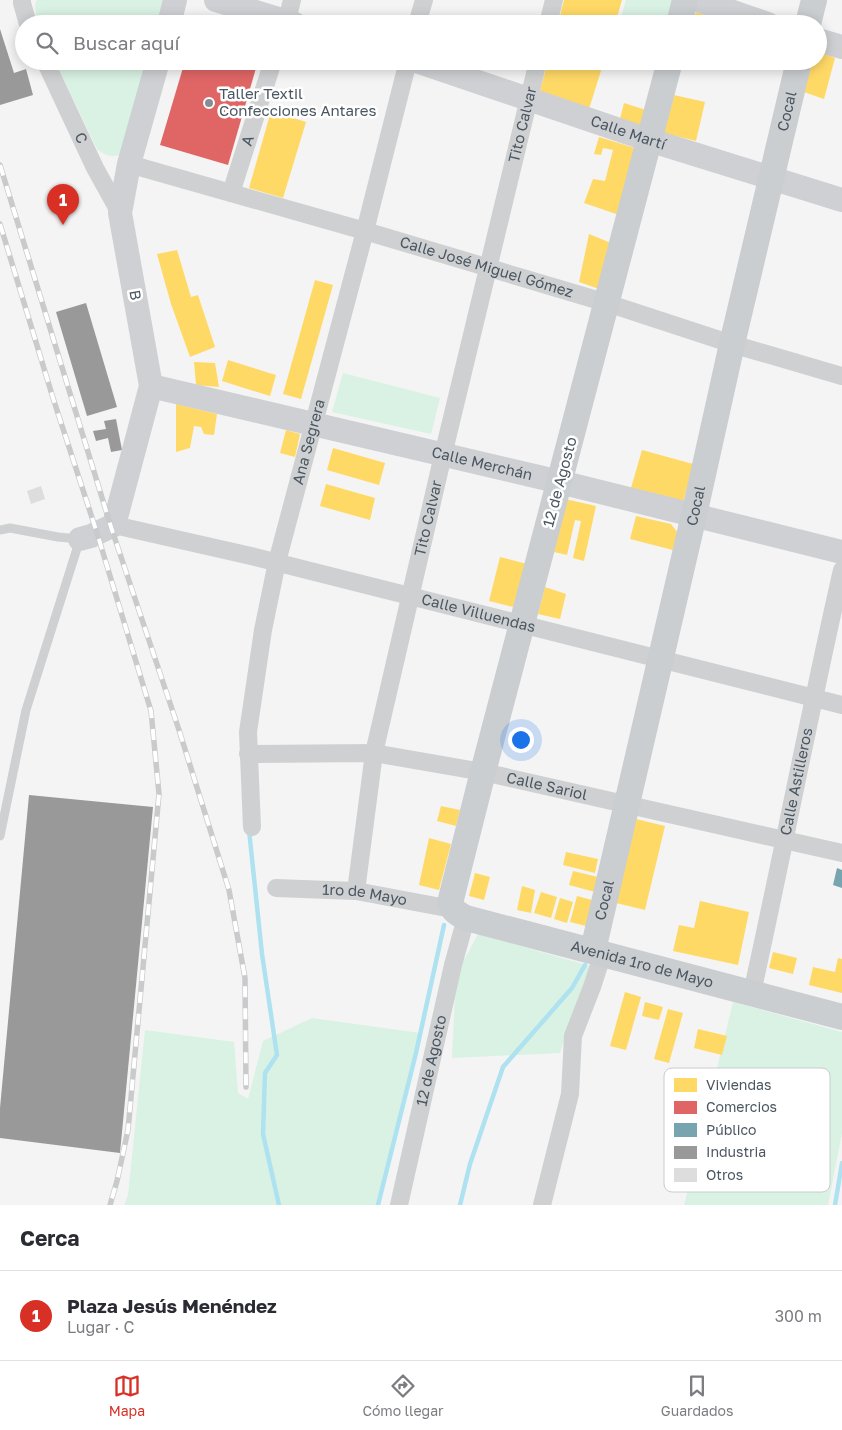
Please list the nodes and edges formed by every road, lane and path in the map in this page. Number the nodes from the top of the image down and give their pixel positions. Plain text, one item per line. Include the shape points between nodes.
1 (22, 0) edge
2 (175, 0) edge
3 (216, 0) edge
4 (424, 0) edge
5 (554, 0) edge
6 (685, 0) edge
7 (698, 0) edge
8 (814, 0) edge
9 (25, 15) edge
10 (171, 15) edge
11 (281, 15) edge
12 (420, 15) edge
13 (550, 15) edge
14 (681, 15) edge
15 (742, 15) edge
16 (810, 15) edge
17 (827, 43) edge
18 (842, 47) edge
19 (50, 70) edge
20 (155, 70) edge
21 (271, 70) edge
22 (406, 70) edge
23 (443, 70) edge
24 (536, 70) edge
25 (668, 70) edge
26 (797, 70) edge
27 (528, 98) junction
28 (649, 140) junction
29 (129, 164) junction
30 (772, 178) junction
31 (231, 193) junction
32 (842, 200) edge
33 (120, 213) junction
34 (365, 231) junction
35 (488, 268) junction
36 (607, 303) junction
37 (732, 344) junction
38 (842, 376) edge
39 (151, 386) junction
40 (314, 424) junction
41 (443, 455) junction
42 (560, 482) junction
43 (694, 515) junction
44 (112, 526) junction
45 (0, 530) edge
46 (80, 538) junction
47 (842, 552) edge
48 (277, 562) junction
49 (842, 570) edge
50 (410, 596) junction
51 (522, 625) junction
52 (660, 660) junction
53 (813, 698) junction
54 (842, 705) edge
55 (374, 752) junction
56 (248, 754) junction
57 (482, 772) junction
58 (628, 805) junction
59 (252, 827) dead end
60 (0, 836) edge
61 (786, 840) junction
62 (842, 853) edge
63 (276, 888) dead end
64 (356, 891) junction
65 (456, 910) junction
66 (598, 951) junction
67 (752, 993) junction
68 (842, 1017) edge
69 (399, 1205) edge
70 (542, 1205) edge

1 - 9 street
2 - 10 street
3 - 11 street
4 - 12 street
5 - 13 street
6 - 14 main road
7 - 15 street
8 - 16 main road
17 - 18 street
19 - 33 street, C
20 - 29 street, B
21 - 31 street, A
22 - 34 street, Ana Segrera
23 - 27 street, Calle Martí
24 - 27 street, Tito Calvar
25 - 28 main road, 12 de Agosto
26 - 30 main road, Cocal
27 - 28 street, Calle Martí
27 - 35 street, Tito Calvar
28 - 30 street, Calle Martí
28 - 36 main road, 12 de Agosto
29 - 31 street, Calle José Miguel Gómez
29 - 33 street, B
30 - 32 street, Calle Martí
30 - 37 main road, Cocal
31 - 34 street, Calle José Miguel Gómez
33 - 39 street, B
34 - 35 street, Calle José Miguel Gómez
34 - 40 street, Ana Segrera
35 - 36 street, Calle José Miguel Gómez
35 - 41 street, Tito Calvar
36 - 37 street, Calle José Miguel Gómez
36 - 42 main road, 12 de Agosto
37 - 38 street, Calle José Miguel Gómez
37 - 43 main road, Cocal
39 - 40 street, Calle Merchán
39 - 44 street, B
40 - 41 street, Calle Merchán
40 - 48 street, Ana Segrera
41 - 42 street, Calle Merchán
41 - 50 street, Tito Calvar
42 - 43 street, Calle Merchán
42 - 51 main road, 12 de Agosto
43 - 47 street, Calle Merchán
43 - 52 main road, Cocal
44 - 46 street
44 - 48 street, Calle Villuendas
45 - 46 lane via 10,528
46 - 60 lane via 26,710
48 - 50 street, Calle Villuendas
48 - 56 street, Ana Segrera via 263,630 248,732
49 - 53 street, Calle Astilleros
50 - 51 street, Calle Villuendas
50 - 55 street, Tito Calvar
51 - 52 street, Calle Villuendas
51 - 57 main road, 12 de Agosto
52 - 53 street, Calle Villuendas
52 - 58 main road, Cocal
53 - 54 street, Calle Villuendas
53 - 61 street, Calle Astilleros
55 - 56 street, Calle Sariol
55 - 57 street, Calle Sariol
55 - 64 street, Tito Calvar
56 - 59 street, Ana Segrera
57 - 58 street, Calle Sariol
57 - 65 main road, 12 de Agosto
58 - 61 street, Calle Sariol
58 - 66 main road, Cocal
61 - 62 street, Calle Sariol
61 - 67 street, Calle Astilleros
63 - 64 street, 1ro de Mayo
64 - 65 street, 1ro de Mayo
65 - 66 main road, Avenida 1ro de Mayo
65 - 69 street, 12 de Agosto via 453,964
66 - 67 main road, Avenida 1ro de Mayo
66 - 70 street, Cocal via 592,987 573,1036 570,1094
67 - 68 main road, Avenida 1ro de Mayo

